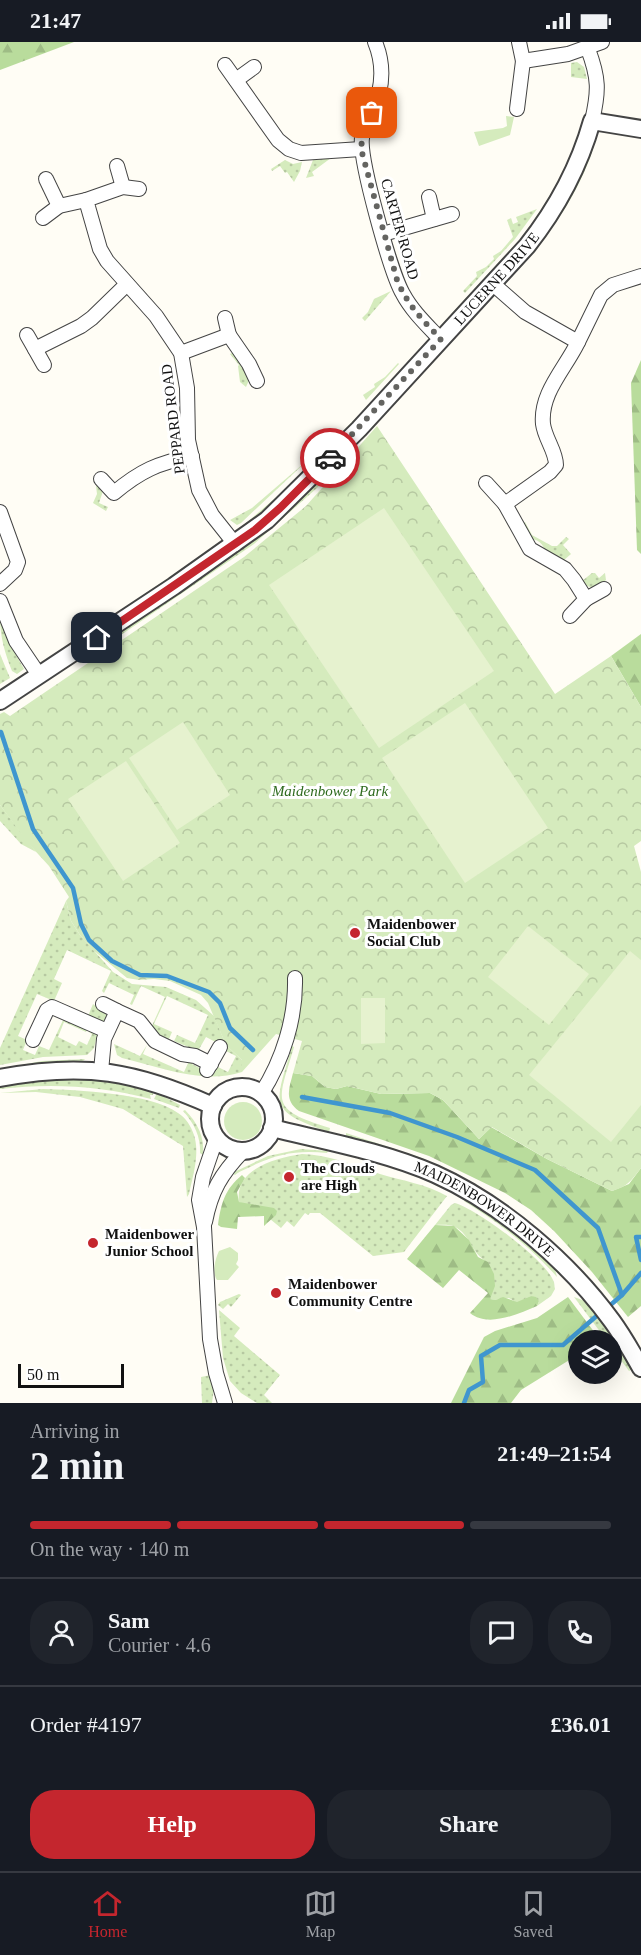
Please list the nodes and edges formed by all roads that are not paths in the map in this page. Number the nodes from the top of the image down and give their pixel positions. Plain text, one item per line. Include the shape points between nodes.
1 (375, 42) edge
2 (519, 42) edge
3 (602, 42) edge
4 (588, 49) junction
5 (523, 61) junction
6 (225, 64) dead end
7 (254, 67) dead end
8 (236, 80) junction
9 (517, 109) dead end
10 (592, 121) junction
11 (641, 129) edge
12 (361, 149) junction
13 (117, 166) dead end
14 (46, 179) dead end
15 (123, 187) junction
16 (139, 189) dead end
17 (429, 197) dead end
18 (86, 200) junction
19 (59, 206) junction
20 (452, 214) dead end
21 (43, 218) dead end
22 (434, 219) junction
23 (383, 234) junction
24 (641, 276) edge
25 (127, 284) junction
26 (493, 284) junction
27 (225, 318) dead end
28 (27, 335) dead end
29 (229, 335) junction
30 (441, 339) junction
31 (578, 342) junction
32 (35, 349) junction
33 (181, 353) junction
34 (44, 365) dead end
35 (257, 381) dead end
36 (192, 456) junction
37 (101, 479) dead end
38 (486, 483) dead end
39 (506, 504) junction
40 (0, 512) edge
41 (235, 544) junction
42 (0, 584) edge
43 (604, 590) dead end
44 (586, 599) junction
45 (0, 601) edge
46 (570, 616) dead end
47 (39, 675) junction
48 (0, 701) edge
49 (295, 978) dead end
50 (103, 1004) dead end
51 (117, 1011) junction
52 (107, 1031) junction
53 (33, 1040) dead end
54 (220, 1047) dead end
55 (101, 1071) junction
56 (0, 1078) edge
57 (261, 1094) junction
58 (213, 1106) junction
59 (272, 1128) junction
60 (216, 1139) junction
61 (243, 1151) junction
62 (204, 1227) junction
63 (641, 1368) edge
64 (225, 1403) edge

1 - 12 street, CARTER ROAD via 381,59 381,87 363,131
2 - 5 street
3 - 4 street
4 - 5 street
4 - 10 street via 598,85
5 - 9 street
6 - 8 street
7 - 8 street
8 - 12 street via 278,140 289,149 309,153
10 - 11 street
10 - 26 street, LUCERNE DRIVE via 577,166 548,218
12 - 23 street, CARTER ROAD
13 - 15 street
14 - 19 street
15 - 16 street
15 - 18 street
17 - 22 street
18 - 19 street
18 - 25 street, PEPPARD ROAD via 100,249
19 - 21 street
20 - 22 street
22 - 23 street
23 - 30 street, CARTER ROAD via 402,293
24 - 31 street via 614,285 601,295
25 - 32 street via 81,326
25 - 33 street, PEPPARD ROAD via 156,316
26 - 30 street, LUCERNE DRIVE
26 - 31 street via 525,312
27 - 29 street
28 - 32 street
29 - 33 street
29 - 35 street
30 - 41 street, LUCERNE DRIVE via 306,483
31 - 39 street via 544,404 544,431 556,465
32 - 34 street
33 - 36 street, PEPPARD ROAD
36 - 37 street via 146,470 110,496
36 - 41 street, PEPPARD ROAD via 199,490
38 - 39 street
39 - 44 street via 530,549 565,569
40 - 42 street via 18,562
41 - 47 street, LUCERNE DRIVE
43 - 44 street
44 - 46 street
45 - 47 street via 16,641
47 - 48 street, LUCERNE DRIVE
49 - 57 street via 294,1007 285,1041
50 - 51 street
51 - 52 street
51 - 54 street via 139,1021 155,1041 195,1056 209,1067
52 - 53 street via 52,1007
52 - 55 street
55 - 56 street via 54,1071
55 - 58 street via 156,1083
57 - 58 street via 252,1089 231,1089
57 - 59 street via 272,1109
58 - 60 street via 209,1121
59 - 61 street via 261,1145
59 - 63 street, MAIDENBOWER DRIVE via 394,1160 434,1174 477,1197 548,1251 592,1296
60 - 61 street via 233,1150
60 - 62 street via 200,1188
61 - 62 street via 216,1186
62 - 64 street via 210,1339

